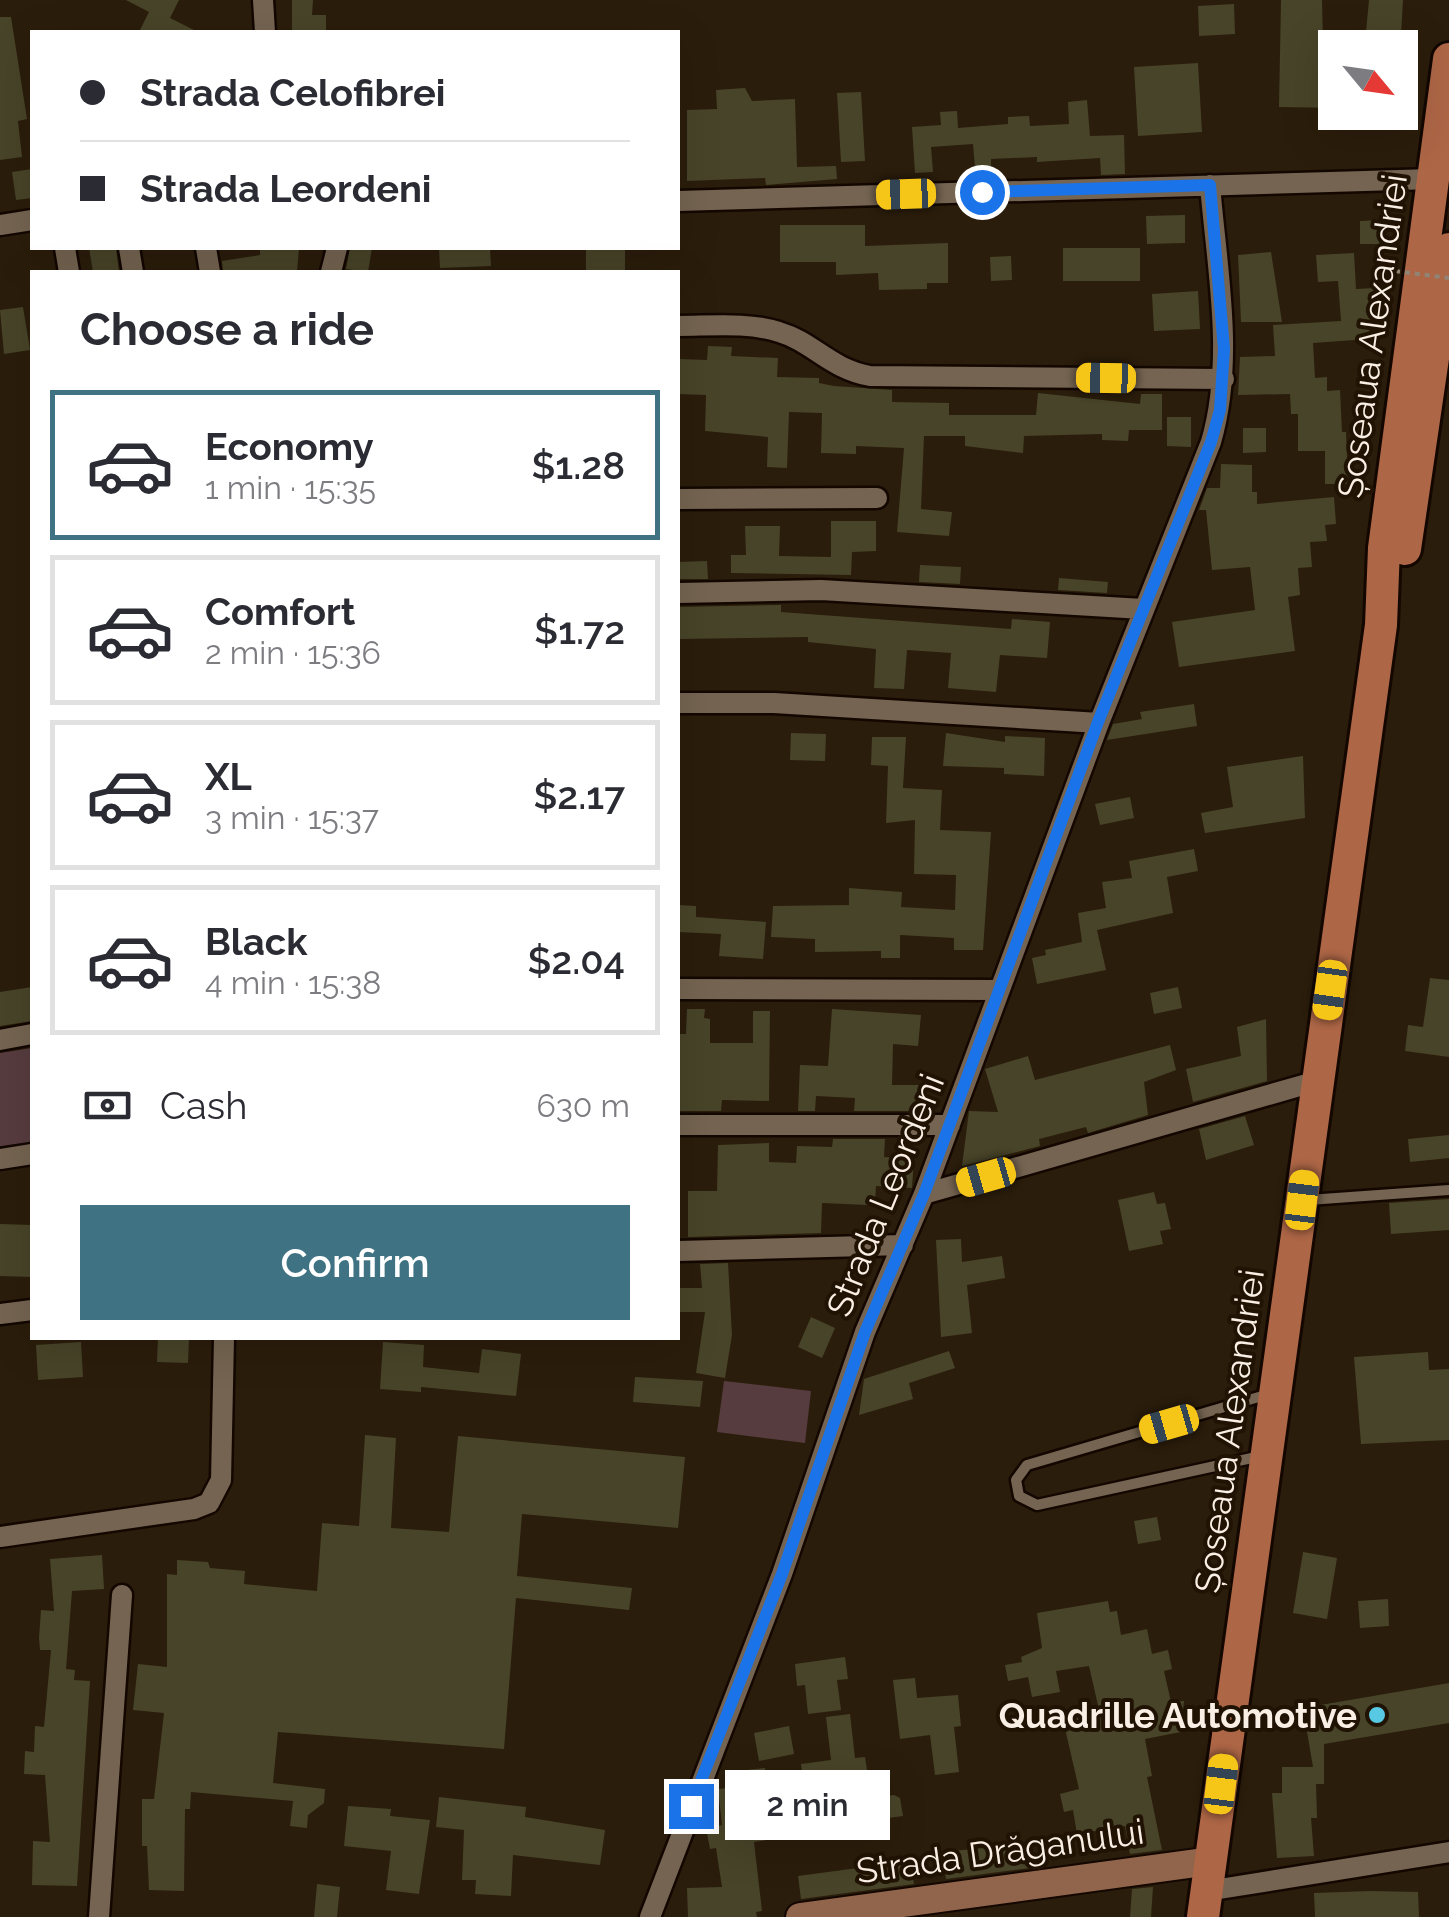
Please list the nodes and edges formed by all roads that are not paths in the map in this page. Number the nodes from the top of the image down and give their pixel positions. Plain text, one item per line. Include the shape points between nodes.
1 (263, 0) edge
2 (265, 30) edge
3 (1449, 59) edge
4 (1433, 179) junction
5 (1210, 185) junction
6 (680, 202) edge
7 (30, 220) edge
8 (0, 225) edge
9 (1449, 249) edge
10 (680, 326) edge
11 (1224, 380) junction
12 (876, 498) dead end
13 (680, 499) edge
14 (680, 592) edge
15 (1142, 608) junction
16 (1381, 625) junction
17 (680, 703) edge
18 (1098, 722) junction
19 (680, 989) edge
20 (999, 990) junction
21 (30, 1034) edge
22 (0, 1040) edge
23 (1317, 1082) junction
24 (680, 1125) edge
25 (950, 1125) junction
26 (30, 1154) edge
27 (0, 1159) edge
28 (1449, 1190) edge
29 (924, 1194) junction
30 (1302, 1200) junction
31 (903, 1245) junction
32 (680, 1252) edge
33 (30, 1310) edge
34 (0, 1314) edge
35 (224, 1340) edge
36 (1274, 1392) junction
37 (1266, 1455) junction
38 (0, 1538) edge
39 (122, 1595) dead end
40 (1449, 1852) edge
41 (1207, 1890) edge
42 (99, 1917) edge
43 (650, 1917) edge
44 (800, 1917) edge

1 - 2 street
3 - 4 main road, Șoseaua Alexandriei
4 - 5 street
4 - 16 main road, Șoseaua Alexandriei via 1384,548
5 - 6 street
5 - 11 street, Strada Leordeni
7 - 8 street
9 - 16 main road, Șoseaua Alexandriei via 1405,549
10 - 11 street via 784,332 830,364 870,376
11 - 15 street, Strada Leordeni via 1211,442
12 - 13 street
14 - 15 street via 820,590
15 - 18 street, Strada Leordeni
16 - 23 main road, Șoseaua Alexandriei
17 - 18 street
18 - 20 street, Strada Leordeni
19 - 20 street
20 - 25 street, Strada Leordeni
21 - 22 street
23 - 29 street
23 - 30 main road, Șoseaua Alexandriei
24 - 25 street
25 - 29 street, Strada Leordeni
26 - 27 street
28 - 30 lane
29 - 31 street, Strada Leordeni
30 - 36 main road, Șoseaua Alexandriei
31 - 32 street
31 - 43 street, Strada Leordeni
33 - 34 street
35 - 38 street via 221,1480 209,1503
36 - 37 main road, Șoseaua Alexandriei
36 - 37 lane via 1028,1465 1016,1480 1020,1496 1036,1505
37 - 41 main road, Șoseaua Alexandriei
39 - 42 street
40 - 41 street
41 - 44 street, Strada Drăganului

